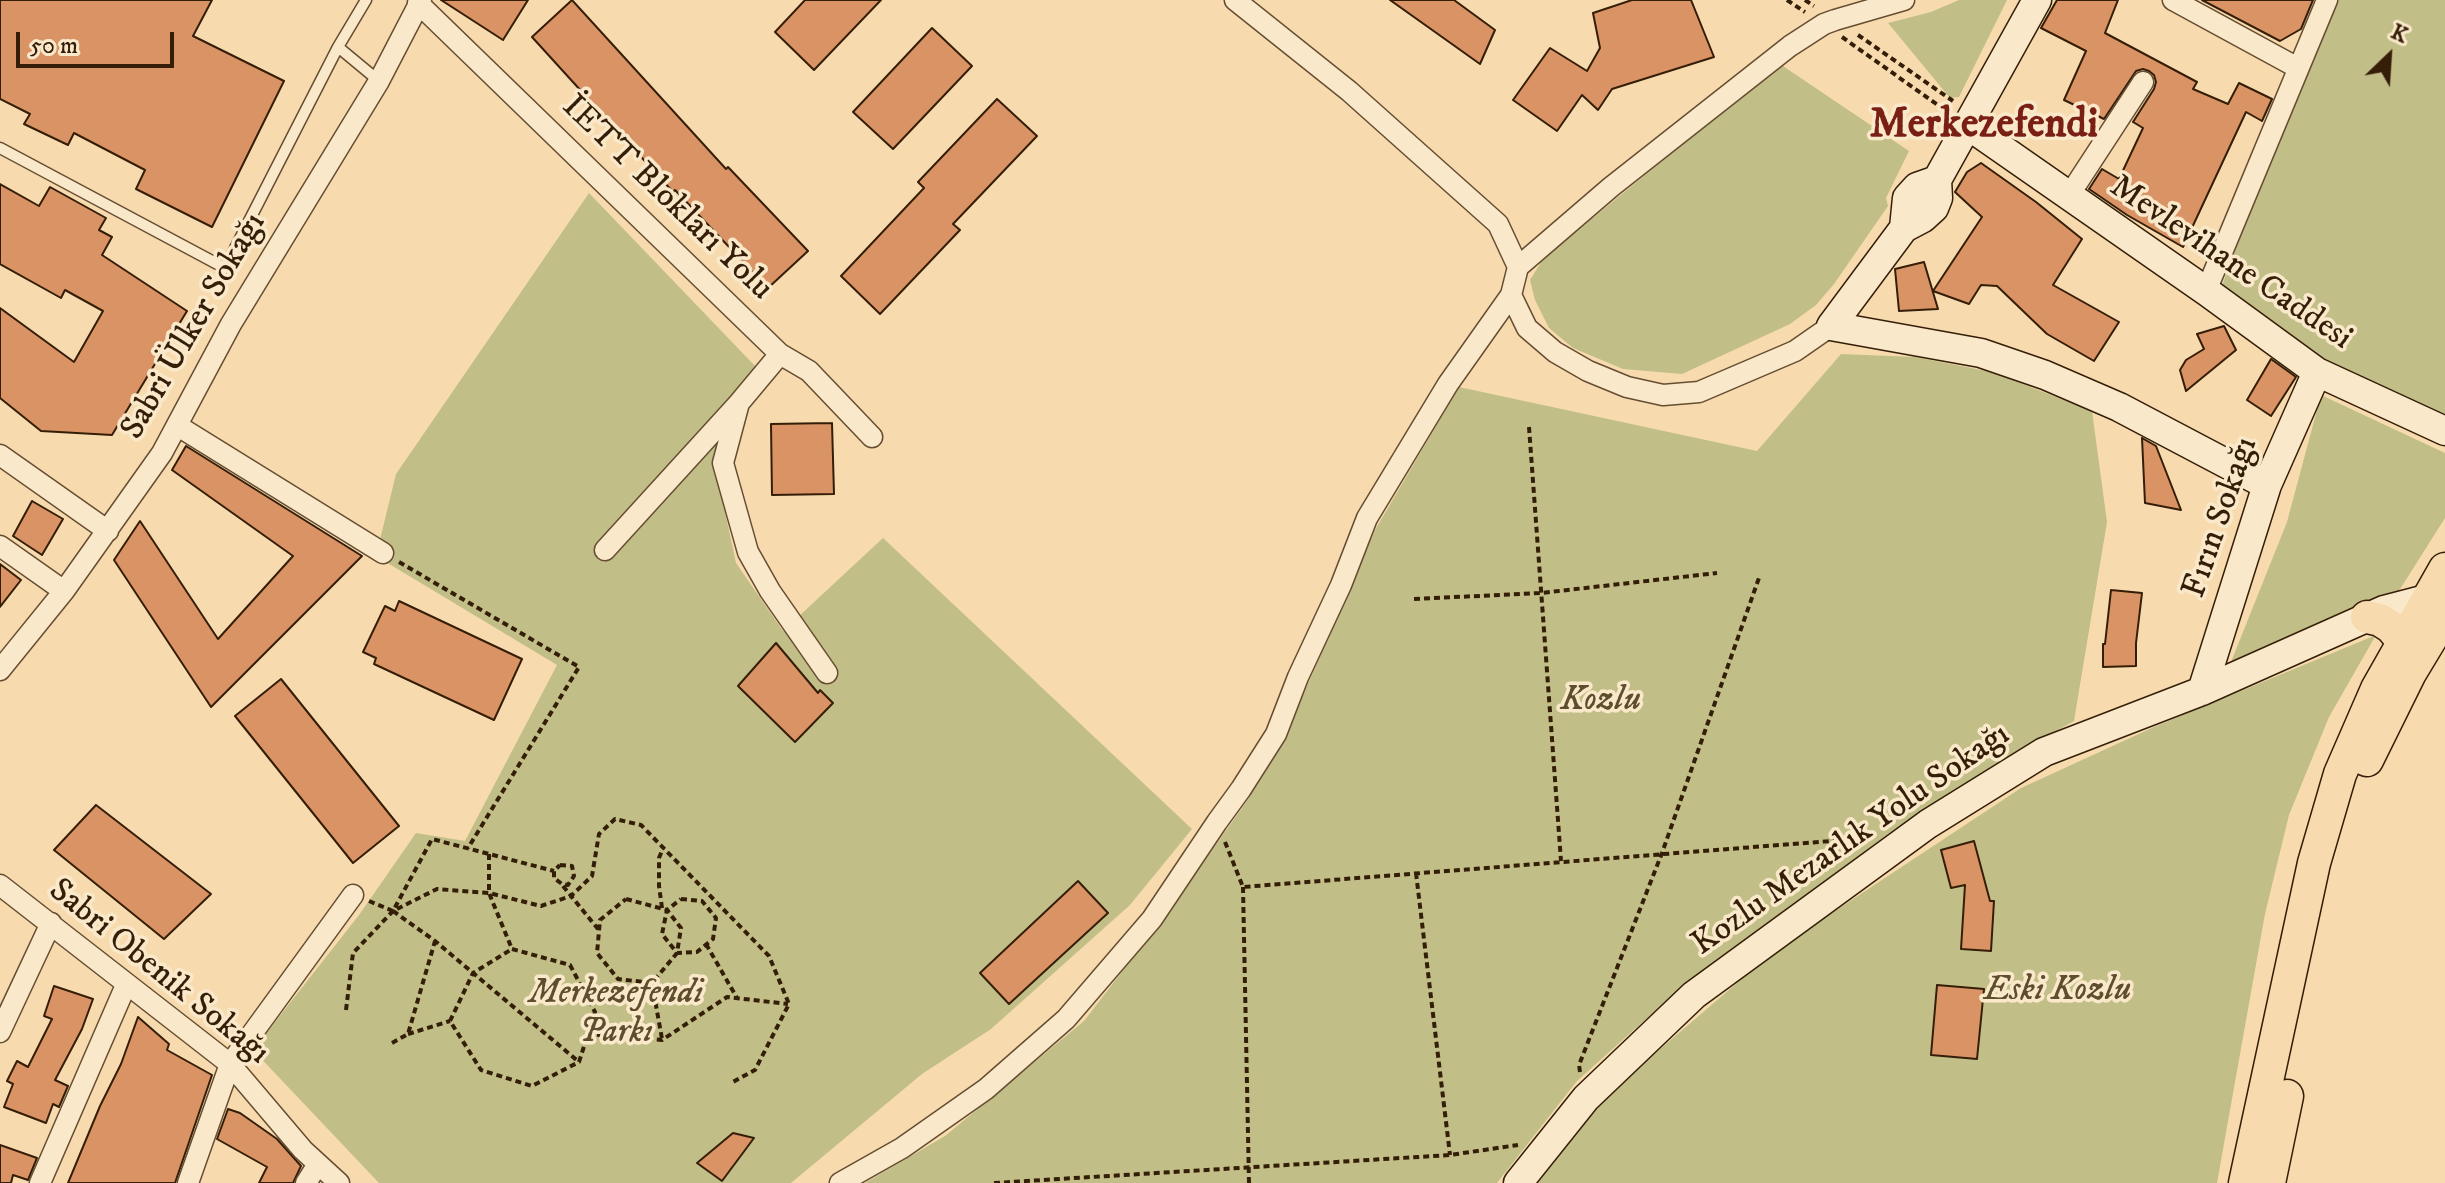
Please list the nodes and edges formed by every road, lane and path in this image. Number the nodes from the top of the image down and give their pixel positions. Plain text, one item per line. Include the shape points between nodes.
1 (366, 0) edge
2 (1235, 0) edge
3 (1787, 0) edge
4 (1805, 0) edge
5 (1904, 0) edge
6 (2037, 0) edge
7 (2173, 0) edge
8 (2327, 0) edge
9 (420, 2) edge
10 (1829, 22) junction
11 (338, 47) junction
12 (2298, 68) junction
13 (379, 81) junction
14 (2143, 82) dead end
15 (1969, 126) junction
16 (0, 148) edge
17 (2068, 197) junction
18 (1518, 267) junction
19 (2206, 291) junction
20 (1511, 295) junction
21 (1831, 326) junction
22 (780, 354) junction
23 (2317, 372) junction
24 (739, 403) junction
25 (178, 426) junction
26 (1529, 427) dead end
27 (2445, 431) edge
28 (872, 437) dead end
29 (0, 455) edge
30 (2267, 485) junction
31 (108, 531) junction
32 (0, 546) edge
33 (605, 550) dead end
34 (383, 553) joint
35 (2445, 569) edge
36 (1717, 573) dead end
37 (1760, 575) dead end
38 (64, 591) junction
39 (1541, 593) junction
40 (1414, 599) dead end
41 (2439, 604) edge
42 (2367, 617) junction
43 (2403, 641) junction
44 (0, 668) edge
45 (827, 673) dead end
46 (2202, 691) junction
47 (1217, 822) junction
48 (1914, 834) junction
49 (664, 847) junction
50 (468, 848) junction
51 (1662, 853) junction
52 (489, 854) junction
53 (1561, 861) junction
54 (554, 871) junction
55 (1416, 873) junction
56 (562, 884) junction
57 (0, 885) edge
58 (1243, 887) junction
59 (489, 893) junction
60 (353, 895) joint
61 (571, 896) junction
62 (665, 909) junction
63 (393, 911) junction
64 (51, 923) junction
65 (599, 931) junction
66 (435, 941) junction
67 (706, 944) junction
68 (512, 949) junction
69 (677, 953) junction
70 (473, 973) junction
71 (652, 983) junction
72 (126, 985) junction
73 (737, 998) junction
74 (789, 1004) junction
75 (346, 1010) dead end
76 (450, 1021) junction
77 (0, 1032) edge
78 (408, 1034) junction
79 (587, 1034) junction
80 (662, 1040) junction
81 (392, 1043) dead end
82 (579, 1062) junction
83 (230, 1064) junction
84 (731, 1083) dead end
85 (1586, 1098) junction
86 (1552, 1140) junction
87 (1450, 1155) junction
88 (318, 1164) junction
89 (1248, 1168) junction
90 (40, 1183) edge
91 (188, 1183) edge
92 (306, 1183) edge
93 (339, 1183) edge
94 (840, 1183) edge
95 (994, 1183) edge
96 (1249, 1183) edge
97 (1518, 1183) edge
98 (2245, 1183) edge
99 (2269, 1183) edge

1 - 11 lane
2 - 18 street via 1349,91 1498,224
3 - 10 path
4 - 10 path
5 - 10 street
6 - 15 street
7 - 12 street
8 - 12 street
9 - 13 street, Sabri Ülker Sokağı
9 - 22 street, İETT Blokları Yolu
10 - 15 path
10 - 15 path via 1956,102
10 - 18 street via 1790,46 1622,178
11 - 13 lane
11 - 16 lane via 225,268
12 - 19 street
13 - 25 street, Sabri Ülker Sokağı via 231,324
14 - 17 street
15 - 17 street, Mevlevihane Caddesi
15 - 21 street via 1937,180 1934,208 1904,228
17 - 19 street, Mevlevihane Caddesi
18 - 20 street
19 - 23 street, Mevlevihane Caddesi
20 - 21 street via 1527,328 1555,352 1627,387 1663,395 1699,392 1795,351
20 - 47 street via 1448,384 1367,518 1276,734
21 - 30 street via 1981,353 2045,375 2119,407
22 - 24 street
22 - 28 street, İETT Blokları Yolu via 809,371
23 - 27 street, Mevlevihane Caddesi
23 - 30 street, Fırın Sokağı
24 - 33 street
24 - 45 street via 723,463 748,552
25 - 31 street, Sabri Ülker Sokağı
25 - 34 street
26 - 39 path
29 - 31 street
30 - 46 street, Fırın Sokağı
31 - 38 street, Sabri Ülker Sokağı
32 - 38 street
34 - 50 path via 579,667
35 - 41 main road
36 - 39 path
37 - 51 path
38 - 44 street, Sabri Ülker Sokağı
39 - 40 path
39 - 53 path
41 - 42 street, Kozlu Mezarlık Yolu Sokağı via 2392,607
41 - 43 main road
41 - 99 main road via 2346,816
42 - 43 main road via 2391,627
42 - 46 street, Kozlu Mezarlık Yolu Sokağı
43 - 98 main road via 2366,709 2329,806
46 - 48 street, Kozlu Mezarlık Yolu Sokağı via 2044,752
47 - 58 path
47 - 94 street via 1152,919 1066,1019 986,1089 902,1148
48 - 51 path
48 - 85 street, Kozlu Mezarlık Yolu Sokağı via 1694,995
49 - 61 path via 641,825 615,819 599,834 592,876
49 - 62 path via 659,886
49 - 74 path via 769,956
50 - 52 path
50 - 63 path via 432,839
51 - 53 path
51 - 85 path via 1579,1065
52 - 54 path
52 - 59 path
53 - 55 path
54 - 56 path
54 - 56 path via 560,865 572,866 574,876 568,885
55 - 58 path
55 - 87 path
56 - 61 path
57 - 64 street, Sabri Obenik Sokağı
58 - 89 path
59 - 61 path via 541,906
59 - 63 path via 437,889
59 - 68 path
60 - 63 path
60 - 83 street
61 - 65 path
62 - 65 path via 626,899 600,920
62 - 67 path via 681,899 702,901 716,918 713,939
62 - 69 path via 662,934
62 - 69 path via 681,928
63 - 66 path
63 - 75 path via 353,953
64 - 72 street, Sabri Obenik Sokağı
64 - 77 street
65 - 71 path via 597,953 618,979
66 - 70 path
66 - 78 path
67 - 69 path via 697,952
67 - 73 path
68 - 70 path
68 - 79 path via 570,965 595,1012
69 - 71 path
70 - 76 path
70 - 82 path
71 - 80 path
72 - 83 street, Sabri Obenik Sokağı
72 - 90 street
73 - 74 path
73 - 80 path via 727,997
74 - 84 path via 755,1070
76 - 78 path
76 - 82 path via 481,1070 532,1086
78 - 81 path
79 - 80 path
79 - 82 path
83 - 88 street, Sabri Obenik Sokağı
83 - 91 street
85 - 86 street, Kozlu Mezarlık Yolu Sokağı
86 - 87 path
86 - 97 street, Kozlu Mezarlık Yolu Sokağı
87 - 89 path
88 - 92 street
88 - 93 street, Sabri Obenik Sokağı
89 - 95 path
89 - 96 path

